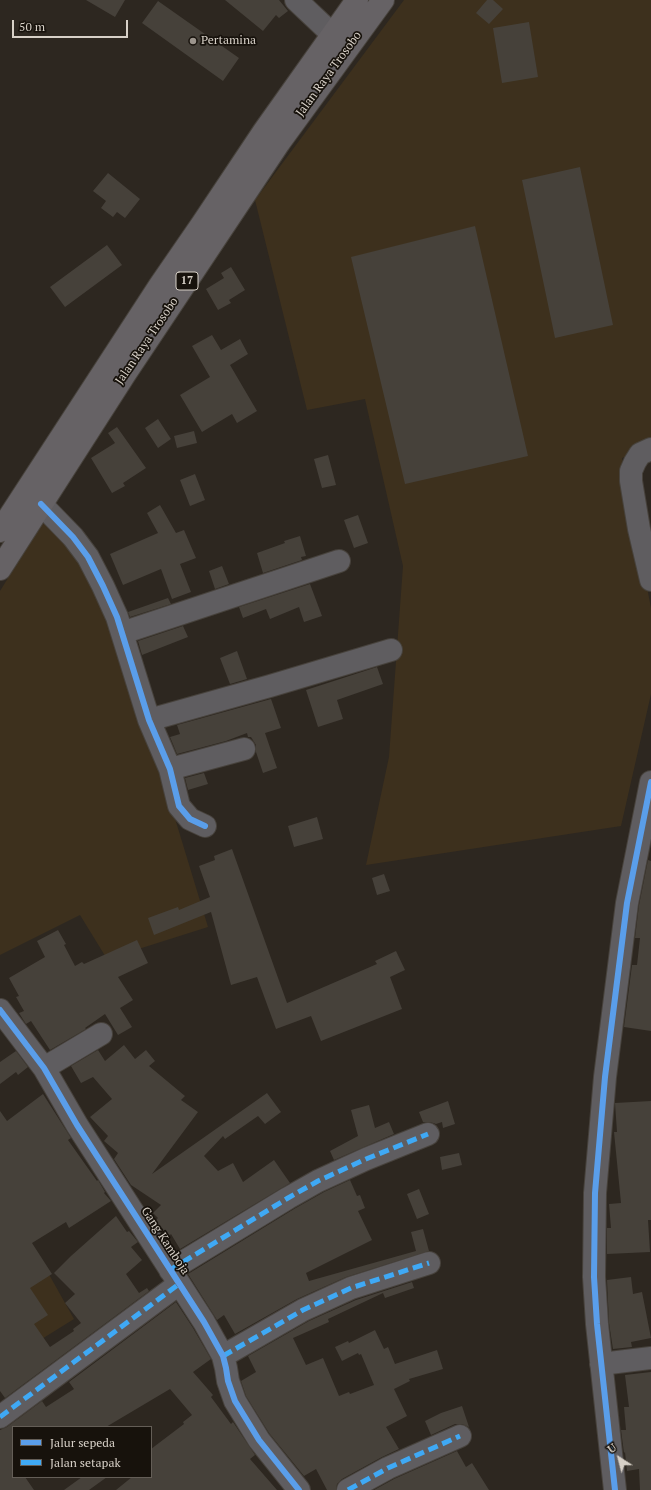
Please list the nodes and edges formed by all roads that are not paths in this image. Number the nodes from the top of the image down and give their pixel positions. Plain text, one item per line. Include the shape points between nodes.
1 (296, 0) edge
2 (383, 0) edge
3 (351, 2) edge
4 (332, 34) junction
5 (651, 449) edge
6 (41, 504) junction
7 (0, 531) edge
8 (339, 562) dead end
9 (0, 569) edge
10 (651, 580) edge
11 (122, 633) junction
12 (391, 650) dead end
13 (149, 720) junction
14 (244, 749) dead end
15 (170, 769) junction
16 (651, 782) edge
17 (205, 826) dead end
18 (0, 1010) edge
19 (101, 1034) dead end
20 (44, 1068) junction
21 (428, 1134) dead end
22 (429, 1263) dead end
23 (175, 1277) junction
24 (223, 1356) junction
25 (651, 1358) edge
26 (601, 1364) junction
27 (0, 1417) edge
28 (460, 1436) dead end
29 (299, 1490) edge
30 (348, 1490) edge
31 (615, 1490) edge

1 - 4 street
2 - 6 highway, Jalan Raya Trosobo / 17 via 279,143
3 - 4 highway, Jalan Raya Trosobo / 17
4 - 7 highway, Jalan Raya Trosobo / 17 via 160,285
5 - 10 street via 640,454 635,462 631,471 631,481
6 - 9 highway, Jalan Raya Trosobo / 17
6 - 11 street via 73,537 88,558 103,586
8 - 11 street
11 - 13 street
12 - 13 street
13 - 15 street
14 - 15 street
15 - 17 street via 179,806 190,819
16 - 26 street via 627,903 605,1077 595,1193 594,1277
18 - 20 street, Gang Kamboja
19 - 20 street
20 - 23 street, Gang Kamboja via 77,1125
21 - 23 street via 366,1159 288,1198
22 - 24 street via 351,1288 303,1310
23 - 24 street, Gang Kamboja
23 - 27 street
24 - 29 street, Gang Kamboja via 235,1401 259,1440
25 - 26 street
26 - 31 street
28 - 30 street via 388,1468

